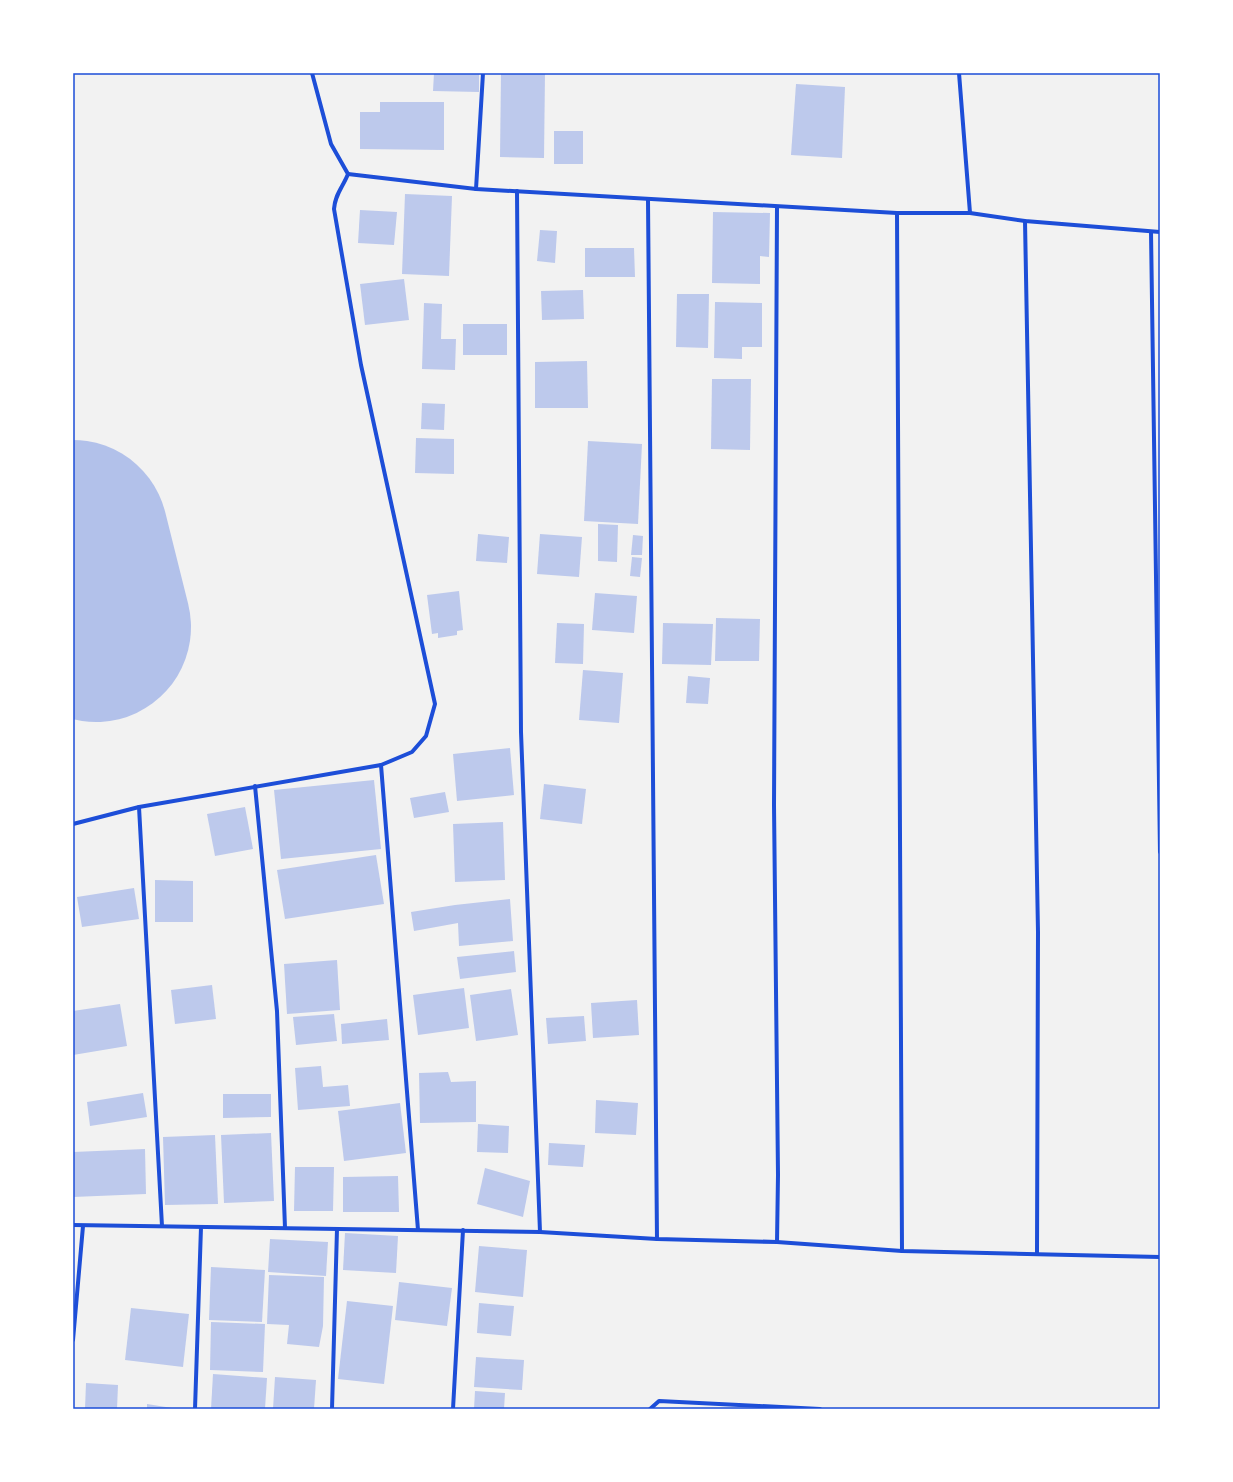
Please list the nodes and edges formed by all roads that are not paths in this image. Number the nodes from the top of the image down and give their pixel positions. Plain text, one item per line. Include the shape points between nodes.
1 (312, 73) edge
2 (483, 73) edge
3 (959, 73) edge
4 (348, 174) junction
5 (476, 189) junction
6 (517, 191) junction
7 (648, 200) junction
8 (777, 207) junction
9 (897, 213) junction
10 (970, 214) junction
11 (1025, 221) junction
12 (1151, 232) junction
13 (1160, 232) edge
14 (381, 765) junction
15 (255, 786) junction
16 (139, 807) junction
17 (73, 824) edge
18 (1160, 852) edge
19 (73, 1225) edge
20 (84, 1226) junction
21 (162, 1226) junction
22 (200, 1227) junction
23 (285, 1228) junction
24 (337, 1229) junction
25 (418, 1230) junction
26 (463, 1230) junction
27 (540, 1232) junction
28 (657, 1239) junction
29 (777, 1242) junction
30 (902, 1251) junction
31 (1037, 1254) junction
32 (1160, 1257) edge
33 (73, 1340) edge
34 (195, 1409) edge
35 (332, 1409) edge
36 (453, 1409) edge
37 (650, 1409) edge
38 (820, 1409) edge

1 - 4 street via 331,144
2 - 5 street
3 - 10 street
4 - 5 street
4 - 14 street via 335,197 334,209 361,366 435,704 426,736 412,752
5 - 6 street
6 - 7 street
6 - 27 street via 521,732
7 - 8 street
7 - 28 street
8 - 9 street
8 - 29 street via 774,797
9 - 10 street
9 - 30 street
10 - 11 street
11 - 12 street
11 - 31 street via 1038,932
12 - 13 street
12 - 18 street
14 - 15 street
14 - 25 street
15 - 16 street
15 - 23 street via 277,1010
16 - 17 street
16 - 21 street
19 - 20 street
20 - 21 street
20 - 33 street
21 - 22 street
22 - 23 street
22 - 34 street
23 - 24 street
24 - 25 street
24 - 35 street
25 - 26 street
26 - 27 street
26 - 36 street
27 - 28 street
28 - 29 street
29 - 30 street
30 - 31 street
31 - 32 street
37 - 38 street via 659,1401

